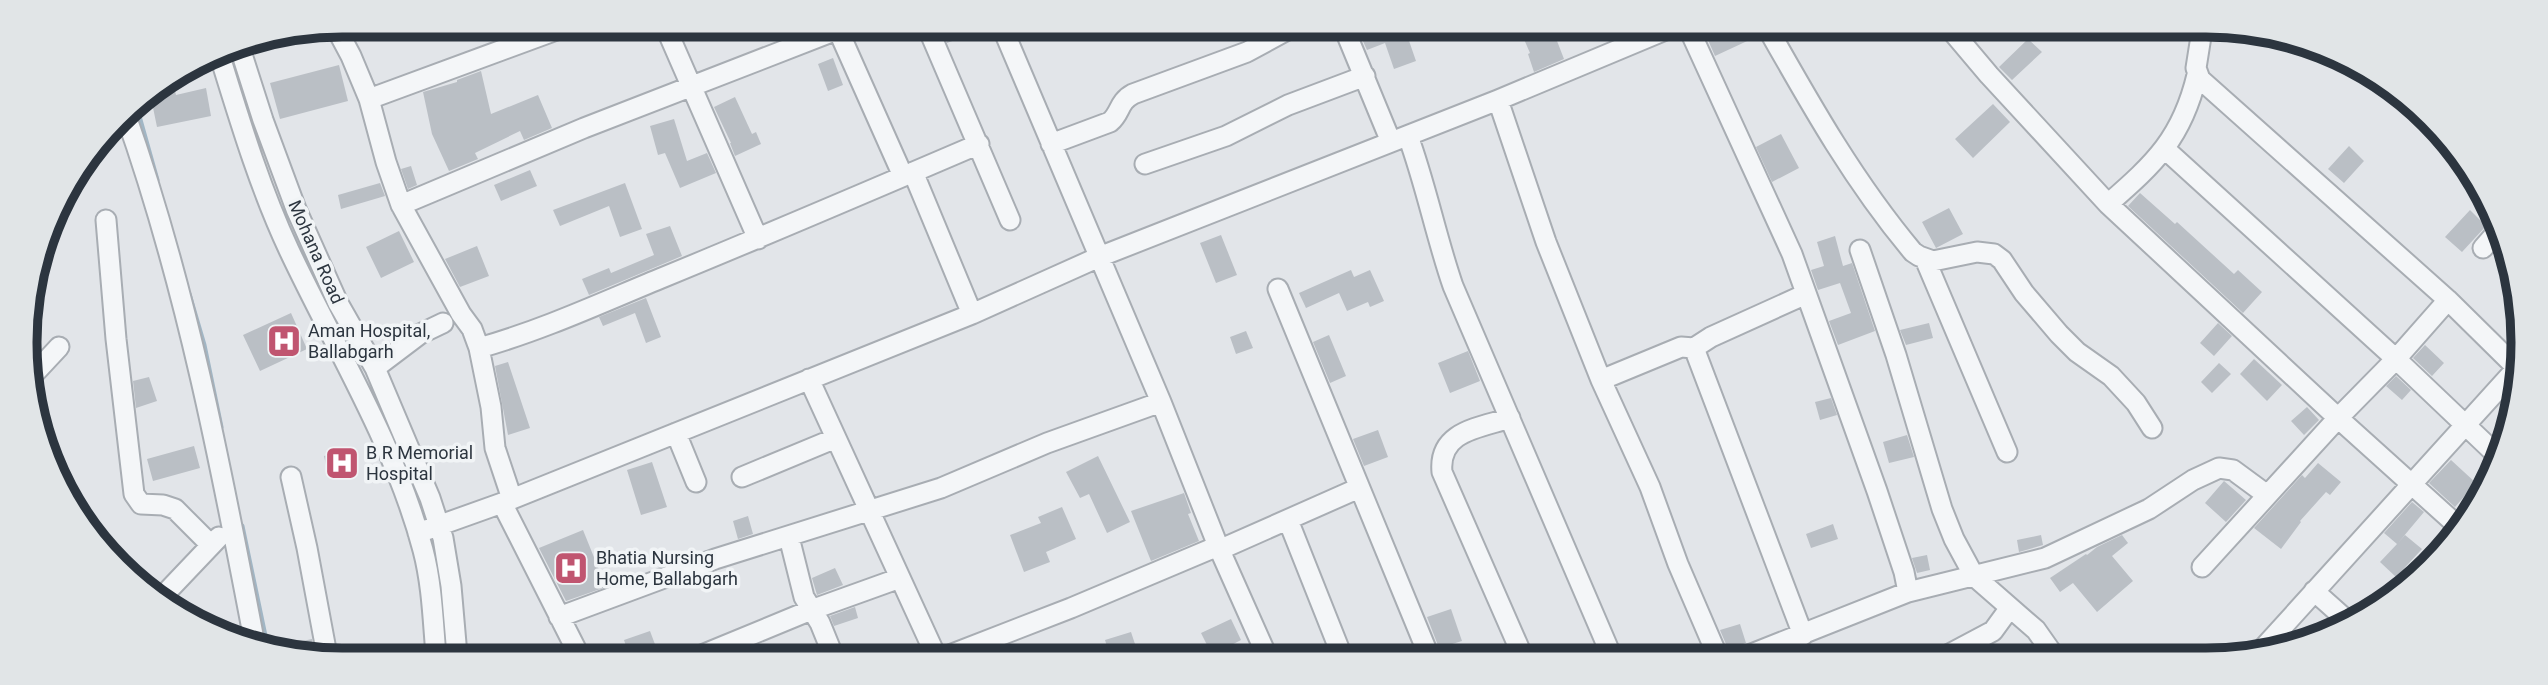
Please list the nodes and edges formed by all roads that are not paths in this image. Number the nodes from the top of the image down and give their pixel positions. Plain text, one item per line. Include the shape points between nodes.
1 (341, 37) edge
2 (537, 37) edge
3 (670, 37) edge
4 (820, 37) edge
5 (847, 37) edge
6 (932, 37) edge
7 (1006, 37) edge
8 (1275, 37) edge
9 (1349, 37) edge
10 (1649, 37) edge
11 (1693, 37) edge
12 (1773, 37) edge
13 (1957, 37) edge
14 (2201, 37) edge
15 (242, 54) edge
16 (222, 61) edge
17 (2197, 75) junction
18 (1365, 76) junction
19 (692, 86) junction
20 (369, 99) junction
21 (1499, 100) junction
22 (128, 124) edge
23 (1400, 139) junction
24 (1051, 144) junction
25 (979, 145) junction
26 (2165, 149) junction
27 (1145, 164) dead end
28 (908, 174) junction
29 (2108, 204) junction
30 (401, 205) junction
31 (106, 220) dead end
32 (1010, 220) dead end
33 (2492, 237) edge
34 (758, 239) junction
35 (2483, 248) dead end
36 (1860, 250) dead end
37 (1099, 257) junction
38 (1925, 259) junction
39 (1278, 289) dead end
40 (1806, 294) junction
41 (2448, 300) junction
42 (972, 314) junction
43 (443, 323) dead end
44 (58, 347) dead end
45 (479, 348) junction
46 (1694, 348) junction
47 (2396, 359) junction
48 (2511, 362) edge
49 (375, 368) junction
50 (38, 370) edge
51 (2510, 376) edge
52 (808, 379) junction
53 (1601, 380) junction
54 (1161, 402) junction
55 (1510, 418) junction
56 (2338, 418) junction
57 (2465, 426) junction
58 (2152, 428) dead end
59 (676, 433) junction
60 (836, 438) junction
61 (2492, 450) edge
62 (2007, 452) dead end
63 (291, 477) dead end
64 (742, 477) dead end
65 (695, 482) dead end
66 (2412, 485) junction
67 (1359, 488) junction
68 (2267, 495) junction
69 (507, 501) junction
70 (869, 510) junction
71 (1288, 520) junction
72 (2453, 522) edge
73 (439, 526) junction
74 (232, 530) junction
75 (418, 533) junction
76 (789, 537) junction
77 (210, 544) junction
78 (1219, 548) junction
79 (2202, 567) dead end
80 (1974, 576) junction
81 (900, 578) junction
82 (2314, 591) junction
83 (166, 592) edge
84 (1908, 592) junction
85 (2009, 609) junction
86 (811, 610) junction
87 (2342, 616) edge
88 (559, 617) junction
89 (253, 635) edge
90 (1803, 635) junction
91 (2269, 641) edge
92 (326, 648) edge
93 (435, 648) edge
94 (456, 648) edge
95 (575, 648) edge
96 (719, 648) edge
97 (830, 648) edge
98 (932, 648) edge
99 (968, 648) edge
100 (1263, 648) edge
101 (1339, 648) edge
102 (1426, 648) edge
103 (1519, 648) edge
104 (1608, 648) edge
105 (1714, 648) edge
106 (1768, 648) edge
107 (1961, 648) edge
108 (2048, 648) edge

1 - 20 street
2 - 20 street
3 - 19 street
4 - 19 street
5 - 28 street
6 - 25 street
7 - 24 street
8 - 24 street via 1247,52 1133,94 1110,122
9 - 18 street
10 - 21 street
11 - 40 street via 1773,209
12 - 38 street via 1852,171 1909,246
13 - 29 street
14 - 17 street
15 - 49 street, Mohana Road via 296,209 338,303
16 - 75 street, Mohana Road via 267,200 393,464
17 - 26 street via 2191,101
17 - 41 street
18 - 23 street
18 - 27 street via 1281,107 1226,136
19 - 30 street
19 - 34 street
20 - 30 street
21 - 23 street
21 - 53 street via 1546,242
22 - 74 street via 164,236
23 - 37 street
23 - 55 street via 1421,170 1452,286
24 - 37 street
25 - 28 street
25 - 32 street
26 - 29 street
26 - 47 street
28 - 34 street
28 - 42 street
29 - 56 street
30 - 45 street
31 - 77 street via 134,494 141,504 175,509
33 - 35 street
34 - 45 street
36 - 80 street via 1942,509
37 - 42 street
37 - 54 street
38 - 58 street via 1986,251 2002,260 2059,334 2111,376
38 - 62 street
39 - 67 street
40 - 46 street
40 - 84 street
41 - 47 street
41 - 48 street
42 - 52 street
43 - 49 street via 420,334
44 - 50 street
45 - 69 street
46 - 53 street via 1681,347
46 - 90 street
47 - 56 street
47 - 57 street
49 - 73 street, Mohana Road
51 - 57 street
52 - 59 street
52 - 60 street
53 - 105 street via 1650,487
54 - 70 street via 941,488
54 - 78 street
55 - 103 street via 1448,442 1441,461
55 - 104 street
56 - 66 street
56 - 68 street
57 - 61 street
57 - 66 street
59 - 65 street
59 - 69 street
60 - 64 street
60 - 70 street
63 - 92 street
66 - 72 street
66 - 82 street
67 - 71 street
67 - 102 street
68 - 79 street
68 - 80 street via 2233,470 2219,468 2077,544 2045,558
69 - 73 street
69 - 88 street
70 - 76 street
70 - 81 street
71 - 78 street
71 - 101 street
73 - 75 street
73 - 94 street, Mohana Road
74 - 77 street
74 - 89 street
75 - 93 street, Mohana Road via 427,569
76 - 86 street via 800,586
76 - 88 street via 715,559
77 - 83 street
78 - 99 street
78 - 100 street
80 - 84 street
80 - 85 street
81 - 86 street
81 - 98 street
82 - 87 street
82 - 91 street
84 - 90 street
85 - 107 street via 1993,631
85 - 108 street
86 - 96 street
86 - 97 street
88 - 95 street
90 - 106 street

